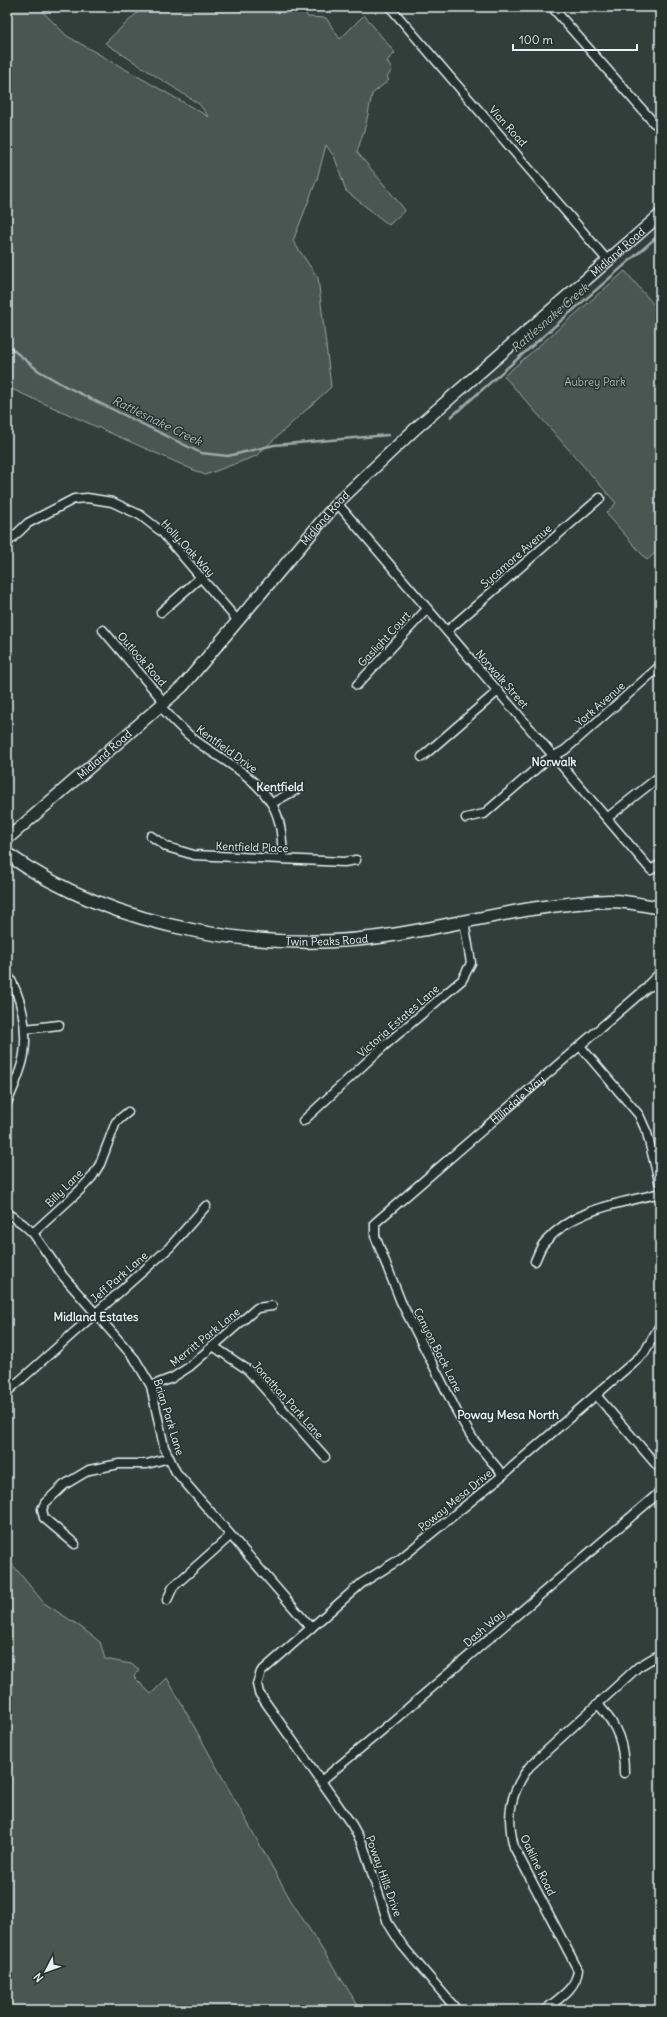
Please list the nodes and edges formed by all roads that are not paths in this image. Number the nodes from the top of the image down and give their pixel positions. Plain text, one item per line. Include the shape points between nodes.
1 (390, 7) edge
2 (552, 7) edge
3 (660, 127) edge
4 (660, 215) edge
5 (608, 261) junction
6 (600, 498) dead end
7 (337, 503) junction
8 (7, 543) edge
9 (201, 577) junction
10 (427, 609) junction
11 (161, 612) dead end
12 (238, 621) junction
13 (103, 630) dead end
14 (447, 631) junction
15 (660, 666) edge
16 (357, 685) dead end
17 (498, 691) junction
18 (163, 705) junction
19 (554, 757) junction
20 (422, 758) dead end
21 (660, 776) edge
22 (296, 790) dead end
23 (272, 803) junction
24 (466, 818) dead end
25 (607, 818) junction
26 (151, 836) dead end
27 (7, 839) edge
28 (7, 854) edge
29 (283, 859) junction
30 (356, 860) dead end
31 (660, 864) edge
32 (660, 908) edge
33 (464, 922) junction
34 (7, 973) edge
35 (660, 975) edge
36 (650, 985) joint
37 (59, 1025) dead end
38 (25, 1029) junction
39 (580, 1046) junction
40 (7, 1103) edge
41 (128, 1112) dead end
42 (303, 1121) dead end
43 (660, 1185) edge
44 (660, 1193) edge
45 (206, 1206) dead end
46 (7, 1214) edge
47 (375, 1223) joint
48 (32, 1233) junction
49 (535, 1261) dead end
50 (272, 1306) dead end
51 (94, 1313) junction
52 (660, 1325) edge
53 (213, 1346) junction
54 (151, 1386) junction
55 (7, 1392) edge
56 (596, 1395) junction
57 (325, 1457) dead end
58 (169, 1458) junction
59 (660, 1469) edge
60 (503, 1475) junction
61 (660, 1492) edge
62 (230, 1536) junction
63 (76, 1544) dead end
64 (167, 1600) dead end
65 (311, 1628) junction
66 (660, 1654) edge
67 (257, 1684) joint
68 (598, 1704) junction
69 (624, 1773) dead end
70 (321, 1781) junction
71 (457, 2010) edge
72 (545, 2010) edge

1 - 5 street, Vian Road
2 - 3 street
4 - 5 main road, Midland Road
5 - 7 main road, Midland Road via 415,429
6 - 14 street, Sycamore Avenue
7 - 10 street, Norwalk Street
7 - 12 main road, Midland Road
8 - 9 street, Holly Oak Way via 28,522 74,500 87,498 112,502 140,515 162,532
9 - 11 street
9 - 12 street, Holly Oak Way
10 - 14 street, Norwalk Street
10 - 16 street, Gaslight Court
12 - 18 main road, Midland Road via 187,682
13 - 18 street, Outlook Road
14 - 17 street, Norwalk Street
15 - 19 street, York Avenue
17 - 19 street, Norwalk Street
17 - 20 street
18 - 23 street, Kentfield Drive via 185,732 246,774
18 - 27 main road, Midland Road
19 - 24 street, York Avenue via 545,761 484,814
19 - 25 street, Norwalk Street
21 - 25 street
22 - 23 street
23 - 29 street, Kentfield Drive via 281,833
25 - 31 street, Norwalk Street via 651,870
26 - 29 street, Kentfield Place via 167,847 194,855
28 - 33 main road, Twin Peaks Road via 54,884 110,907 187,929 230,936 293,942 358,939
29 - 30 street, Kentfield Place via 344,862
32 - 33 main road, Twin Peaks Road via 611,901 558,906
33 - 42 street, Victoria Estates Lane via 471,963 462,980 384,1046
34 - 38 street via 23,1013
35 - 36 main road, Hillndale Way
36 - 39 street, Hillndale Way
37 - 38 street
38 - 40 street via 24,1055
39 - 43 street via 639,1115 647,1132
39 - 47 street, Hillndale Way
41 - 48 street, Billy Lane via 116,1122 100,1164 92,1177
44 - 49 street via 584,1213 563,1225 544,1243
45 - 51 street, Jeff Park Lane via 169,1248
46 - 48 street, Brian Park Lane
47 - 60 street, Canyon Back Lane via 375,1236 401,1302 473,1439
48 - 51 street, Brian Park Lane via 62,1276
50 - 53 street, Merritt Park Lane via 258,1308
51 - 54 street, Brian Park Lane via 135,1359
51 - 55 street, Jeff Park Lane
52 - 56 street, Poway Mesa Drive via 644,1353
53 - 54 street, Merritt Park Lane via 172,1378
53 - 57 street, Jonathan Park Lane via 248,1370
54 - 58 street, Brian Park Lane via 164,1447
56 - 59 street
56 - 60 street, Poway Mesa Drive
58 - 62 street, Brian Park Lane via 176,1472
58 - 63 street via 147,1464 119,1464 88,1470 64,1485 42,1509 44,1518
60 - 65 street, Poway Mesa Drive via 400,1559 362,1583
61 - 70 street, Dash Way
62 - 64 street via 173,1587
62 - 65 street, Brian Park Lane
65 - 67 street, Poway Mesa Drive via 260,1672
66 - 68 street, Oakline Road via 638,1667
67 - 70 street, Poway Hills Drive via 259,1692
68 - 69 street via 619,1734 624,1755
68 - 72 street, Oakline Road via 529,1767 519,1781 510,1806 510,1832 514,1847 578,1970 572,1987
70 - 71 street, Poway Hills Drive via 363,1845 388,1923 402,1945

